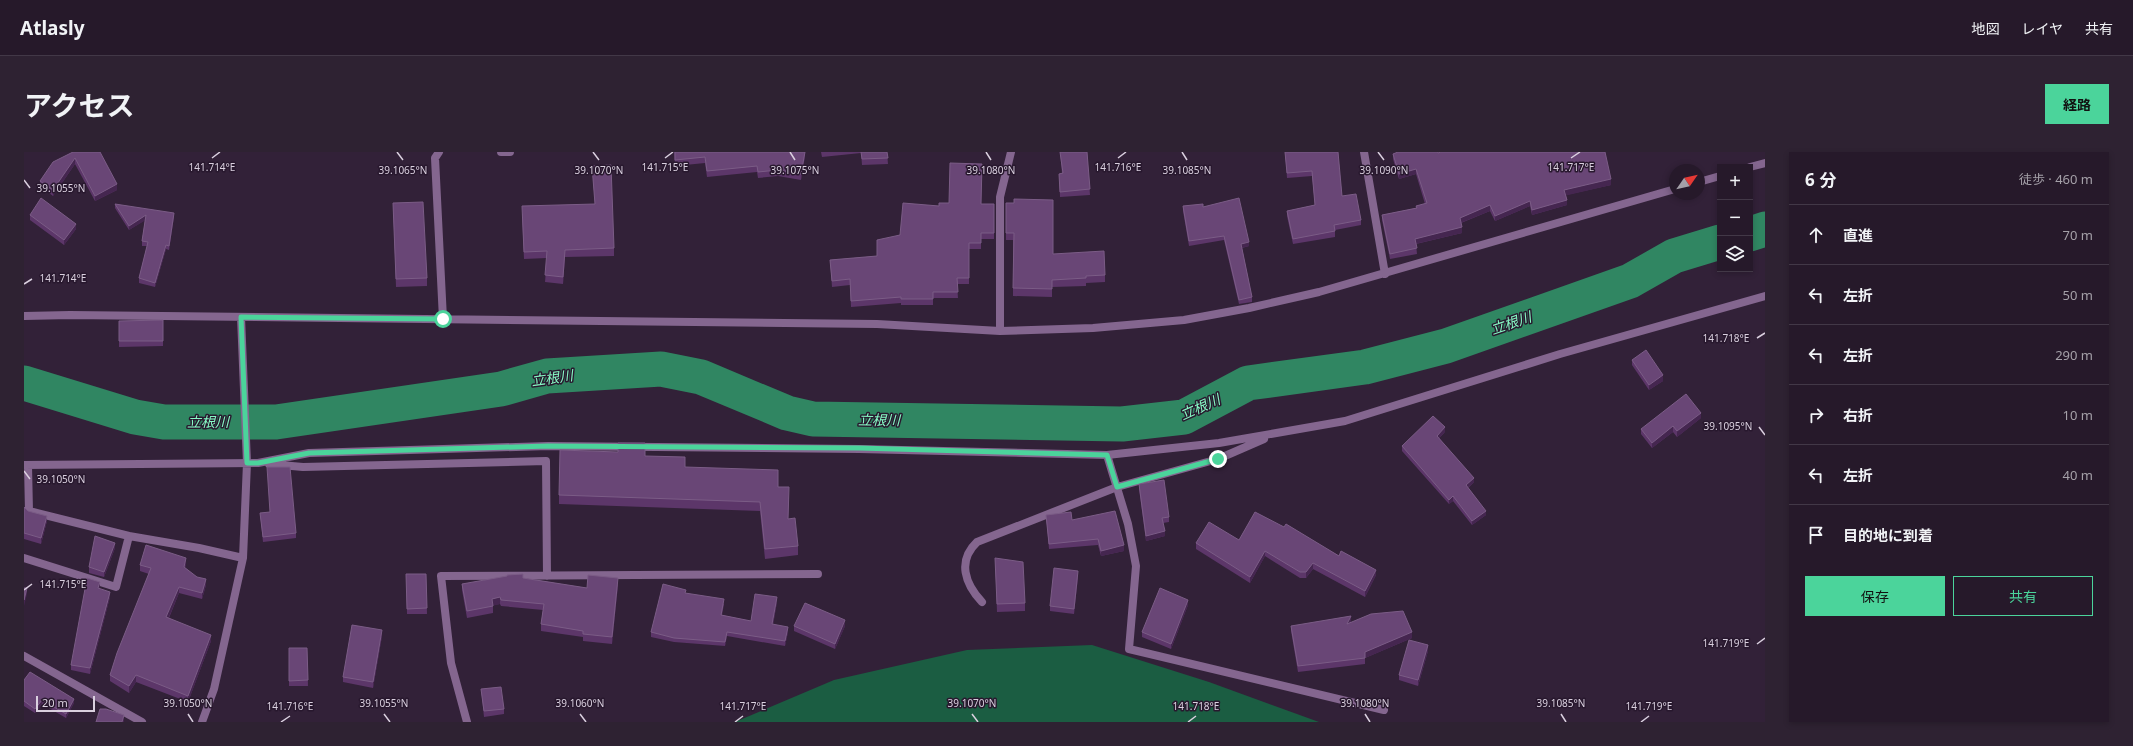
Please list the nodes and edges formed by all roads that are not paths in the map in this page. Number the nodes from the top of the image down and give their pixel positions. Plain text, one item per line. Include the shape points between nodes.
1 (440, 152) edge
2 (501, 152) edge
3 (510, 152) edge
4 (1011, 152) edge
5 (1364, 152) edge
6 (1765, 163) edge
7 (1753, 166) edge
8 (1717, 177) edge
9 (1705, 180) edge
10 (1669, 191) edge
11 (1385, 274) junction
12 (1765, 296) edge
13 (24, 316) edge
14 (241, 317) junction
15 (443, 319) junction
16 (1000, 331) junction
17 (1276, 434) junction
18 (1107, 455) junction
19 (247, 460) junction
20 (258, 463) junction
21 (26, 465) edge
22 (1117, 487) junction
23 (129, 536) junction
24 (24, 558) edge
25 (243, 558) junction
26 (818, 574) dead end
27 (547, 576) junction
28 (982, 602) dead end
29 (24, 656) edge
30 (1384, 710) dead end
31 (142, 722) edge
32 (202, 722) edge
33 (467, 722) edge

1 - 15 street via 435,158
2 - 3 street
4 - 16 street via 1000,197
5 - 11 street
6 - 7 street
8 - 9 street
10 - 11 street
11 - 16 street via 1249,308 1184,320 1093,328
12 - 17 street via 1560,354 1345,421
13 - 14 street
14 - 15 street
14 - 19 street
15 - 16 street via 877,324
17 - 18 street
17 - 22 street via 1218,459
18 - 20 street via 859,448 548,446 309,453
18 - 22 street
19 - 20 street
19 - 21 street
19 - 25 street
20 - 27 street via 303,467 546,461
21 - 23 street via 29,511
22 - 28 street via 977,542 965,556 965,565 972,591
22 - 30 street via 1128,524 1136,566 1129,649
23 - 24 street via 116,587
23 - 25 street
25 - 32 street via 214,689
26 - 27 street
27 - 33 street via 441,576 451,663
29 - 31 street

